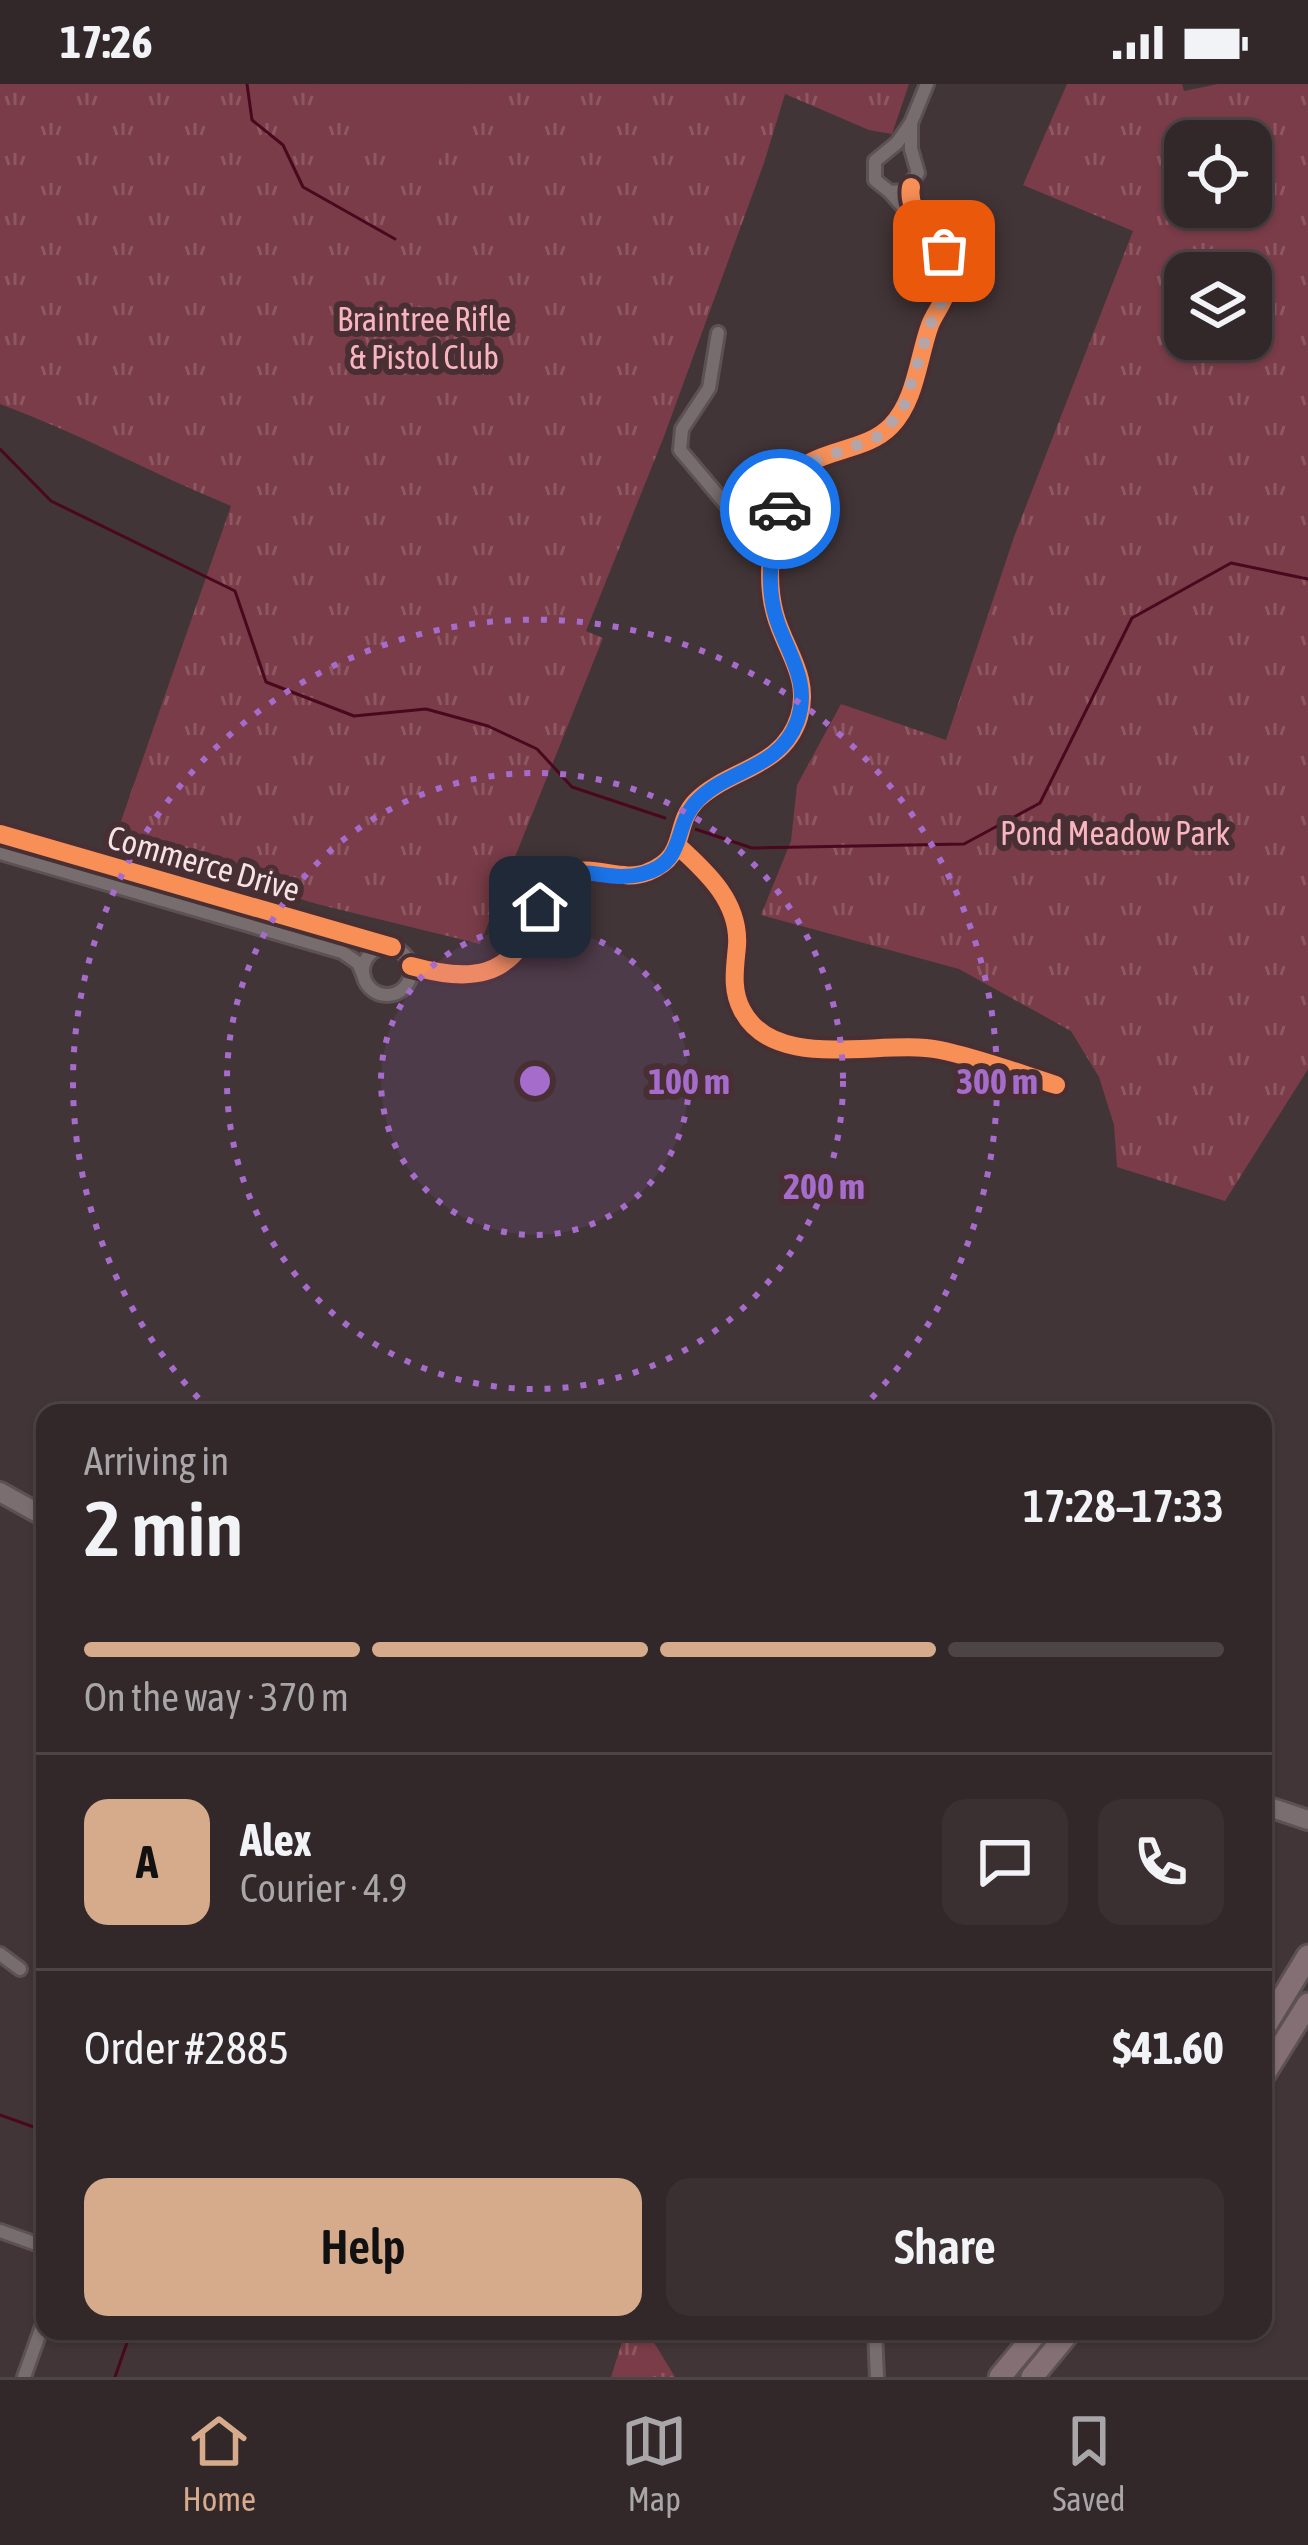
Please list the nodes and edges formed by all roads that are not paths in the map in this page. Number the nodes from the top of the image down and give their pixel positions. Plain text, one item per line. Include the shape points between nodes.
1 (927, 84) edge
2 (911, 123) junction
3 (911, 187) junction
4 (890, 192) junction
5 (936, 241) junction
6 (718, 333) dead end
7 (778, 518) junction
8 (0, 834) edge
9 (678, 846) junction
10 (0, 853) edge
11 (392, 947) junction
12 (411, 966) junction
13 (364, 977) junction
14 (1056, 1085) dead end
15 (0, 1492) edge
16 (36, 1512) edge
17 (1272, 1808) edge
18 (1308, 1820) edge
19 (0, 1954) edge
20 (1308, 1956) edge
21 (20, 1969) dead end
22 (1308, 2004) edge
23 (1272, 2015) edge
24 (1272, 2062) edge
25 (0, 2231) edge
26 (36, 2244) edge
27 (37, 2340) edge
28 (876, 2340) edge
29 (1031, 2340) edge
30 (1063, 2340) edge
31 (24, 2377) edge
32 (878, 2377) edge
33 (1000, 2377) edge
34 (1032, 2377) edge

1 - 2 street
2 - 3 street
2 - 4 street via 875,161 875,180
3 - 4 street
3 - 5 street via 911,204
4 - 5 street
5 - 7 street via 947,290 902,412 876,438 798,470
6 - 7 street via 709,388 682,429 680,450 729,508
7 - 9 street via 771,596 800,671 800,712 774,755 694,803
8 - 11 street, Commerce Drive
9 - 12 street via 643,874 562,877 522,945 491,971 464,976
9 - 14 street via 726,898 736,928 736,994 762,1035 806,1048 936,1049
10 - 13 street, Commerce Drive via 342,952
11 - 12 street
11 - 13 street via 369,954
12 - 13 street via 404,989 389,996
15 - 16 street
17 - 18 street
19 - 21 street
20 - 23 highway
22 - 24 highway
25 - 26 street
27 - 31 street
28 - 32 street
29 - 33 highway
30 - 34 highway

